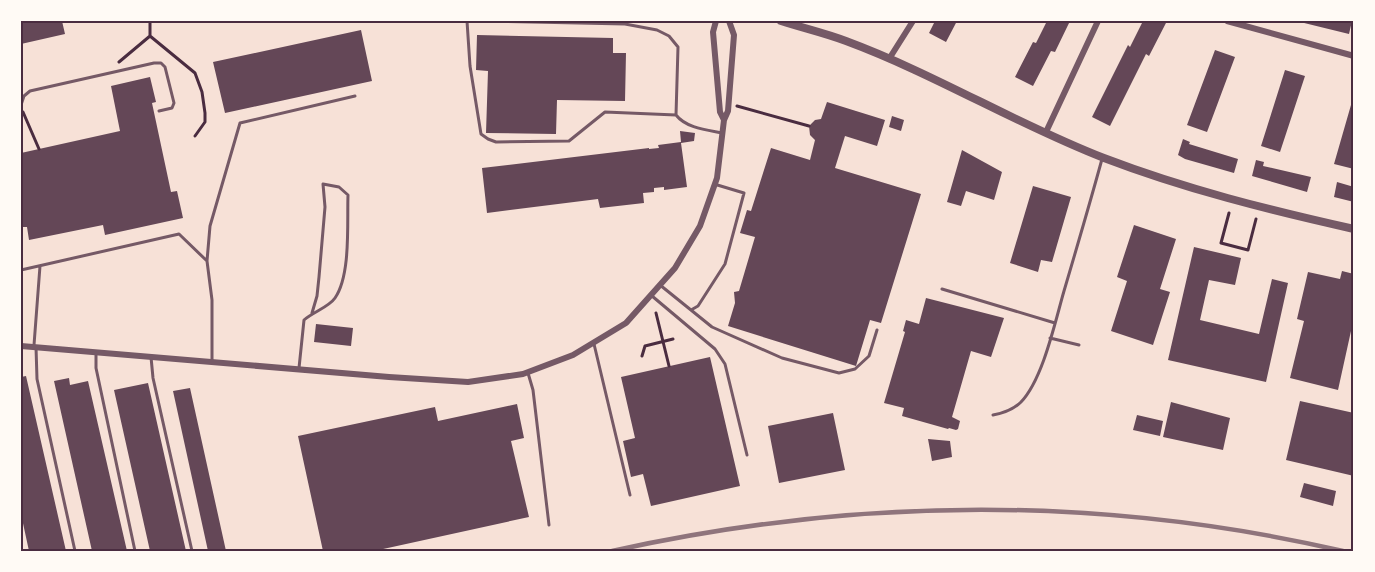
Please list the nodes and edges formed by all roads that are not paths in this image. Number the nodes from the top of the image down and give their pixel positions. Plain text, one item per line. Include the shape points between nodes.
1 (467, 21) edge
2 (480, 21) edge
3 (716, 21) edge
4 (729, 21) edge
5 (781, 21) edge
6 (913, 21) edge
7 (1098, 21) edge
8 (1227, 21) edge
9 (1354, 56) edge
10 (889, 59) junction
11 (355, 96) dead end
12 (21, 106) edge
13 (159, 111) dead end
14 (676, 115) junction
15 (724, 120) junction
16 (1046, 132) junction
17 (722, 133) junction
18 (1103, 158) junction
19 (714, 184) junction
20 (1354, 229) edge
21 (207, 261) junction
22 (40, 266) junction
23 (21, 270) edge
24 (660, 285) junction
25 (942, 289) dead end
26 (651, 295) junction
27 (691, 310) junction
28 (312, 313) junction
29 (1055, 323) junction
30 (877, 330) dead end
31 (1050, 338) junction
32 (594, 342) junction
33 (1079, 345) dead end
34 (21, 346) edge
35 (35, 347) junction
36 (96, 352) junction
37 (151, 357) junction
38 (212, 362) junction
39 (299, 370) junction
40 (528, 372) junction
41 (993, 415) dead end
42 (747, 455) dead end
43 (630, 495) dead end
44 (549, 525) dead end
45 (75, 551) edge
46 (135, 551) edge
47 (192, 551) edge

1 - 14 lane via 481,134 488,139 569,141 604,112
2 - 14 lane via 625,24 657,30 678,47
3 - 15 street via 713,32
4 - 15 street via 734,35
5 - 10 street
6 - 10 street
7 - 16 street
8 - 9 street
10 - 16 street
11 - 21 lane via 240,123 210,226
12 - 13 lane via 30,91 161,63 174,103 172,108
14 - 17 lane via 700,129
15 - 17 street
16 - 18 street
17 - 19 street
18 - 20 street via 1210,194
18 - 29 lane
19 - 24 street via 700,226
19 - 27 lane via 744,193 725,264 698,306
21 - 22 lane via 179,234
21 - 38 lane via 212,300
22 - 23 lane
22 - 35 lane
24 - 26 street
24 - 27 lane
25 - 29 lane
26 - 32 street via 626,323
26 - 42 lane via 715,349 725,364
27 - 30 lane via 712,327 782,358 839,373 855,369 869,356
28 - 28 lane via 334,300 345,268 348,195 339,187 323,184 325,207
28 - 39 lane via 304,320
29 - 31 lane
31 - 33 lane
31 - 41 lane via 1030,390 1010,411
32 - 40 street via 573,355
32 - 43 lane
34 - 35 street
35 - 36 street
35 - 45 lane via 37,379
36 - 37 street
36 - 46 lane via 96,368
37 - 38 street
37 - 47 lane
38 - 39 street
39 - 40 street via 468,382
40 - 44 lane via 534,390

